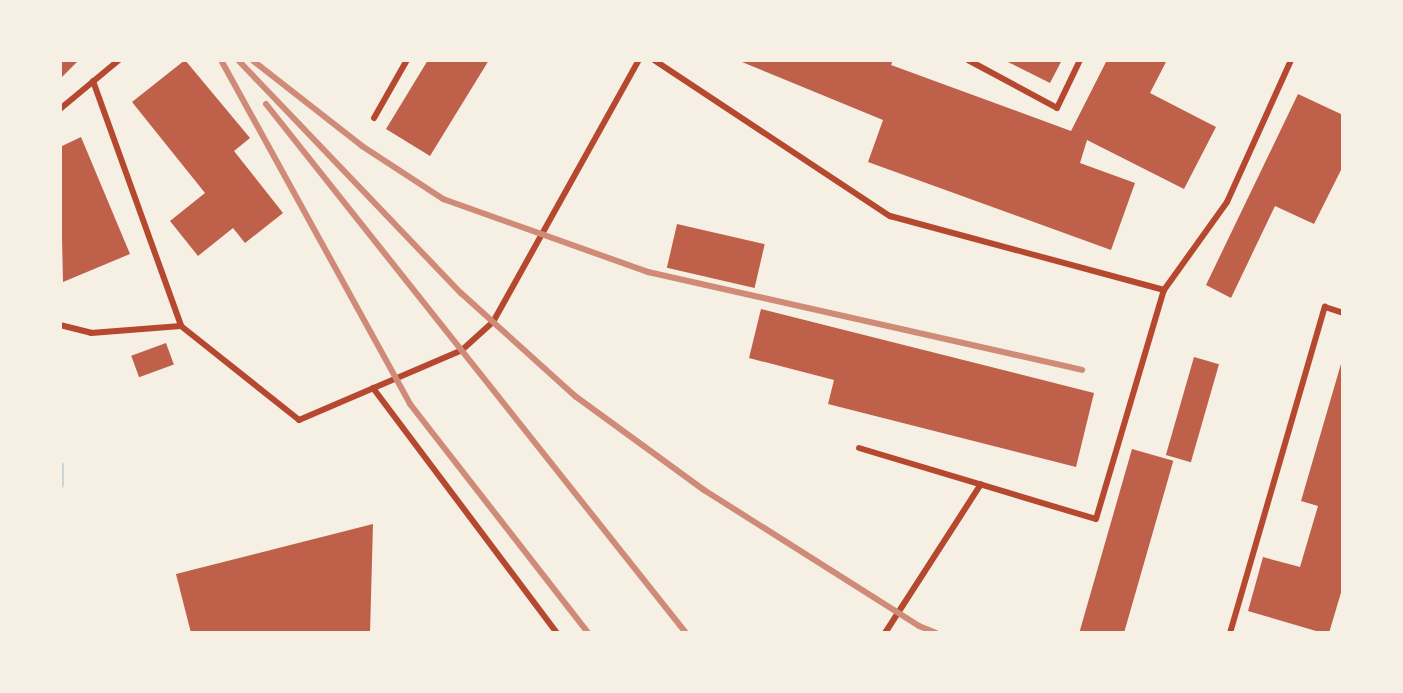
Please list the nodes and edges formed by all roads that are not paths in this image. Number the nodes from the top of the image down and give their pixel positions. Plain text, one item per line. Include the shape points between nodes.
1 (119, 60) edge
2 (407, 60) edge
3 (639, 60) edge
4 (654, 60) edge
5 (968, 60) edge
6 (1080, 60) edge
7 (1291, 60) edge
8 (93, 81) junction
9 (60, 109) edge
10 (374, 118) dead end
11 (1164, 290) junction
12 (1343, 313) edge
13 (60, 325) edge
14 (181, 326) junction
15 (373, 388) junction
16 (859, 448) dead end
17 (981, 484) junction
18 (557, 633) edge
19 (885, 633) edge
20 (1230, 633) edge

1 - 8 lane
2 - 10 lane
3 - 15 lane via 493,322 462,350
4 - 11 lane via 890,216
5 - 6 lane via 1057,108
7 - 11 lane via 1227,202
8 - 9 lane
8 - 14 lane
11 - 17 lane via 1096,519
12 - 20 lane via 1325,307
13 - 14 lane via 91,333
14 - 15 lane via 299,420
15 - 18 lane
16 - 17 lane
17 - 19 lane

